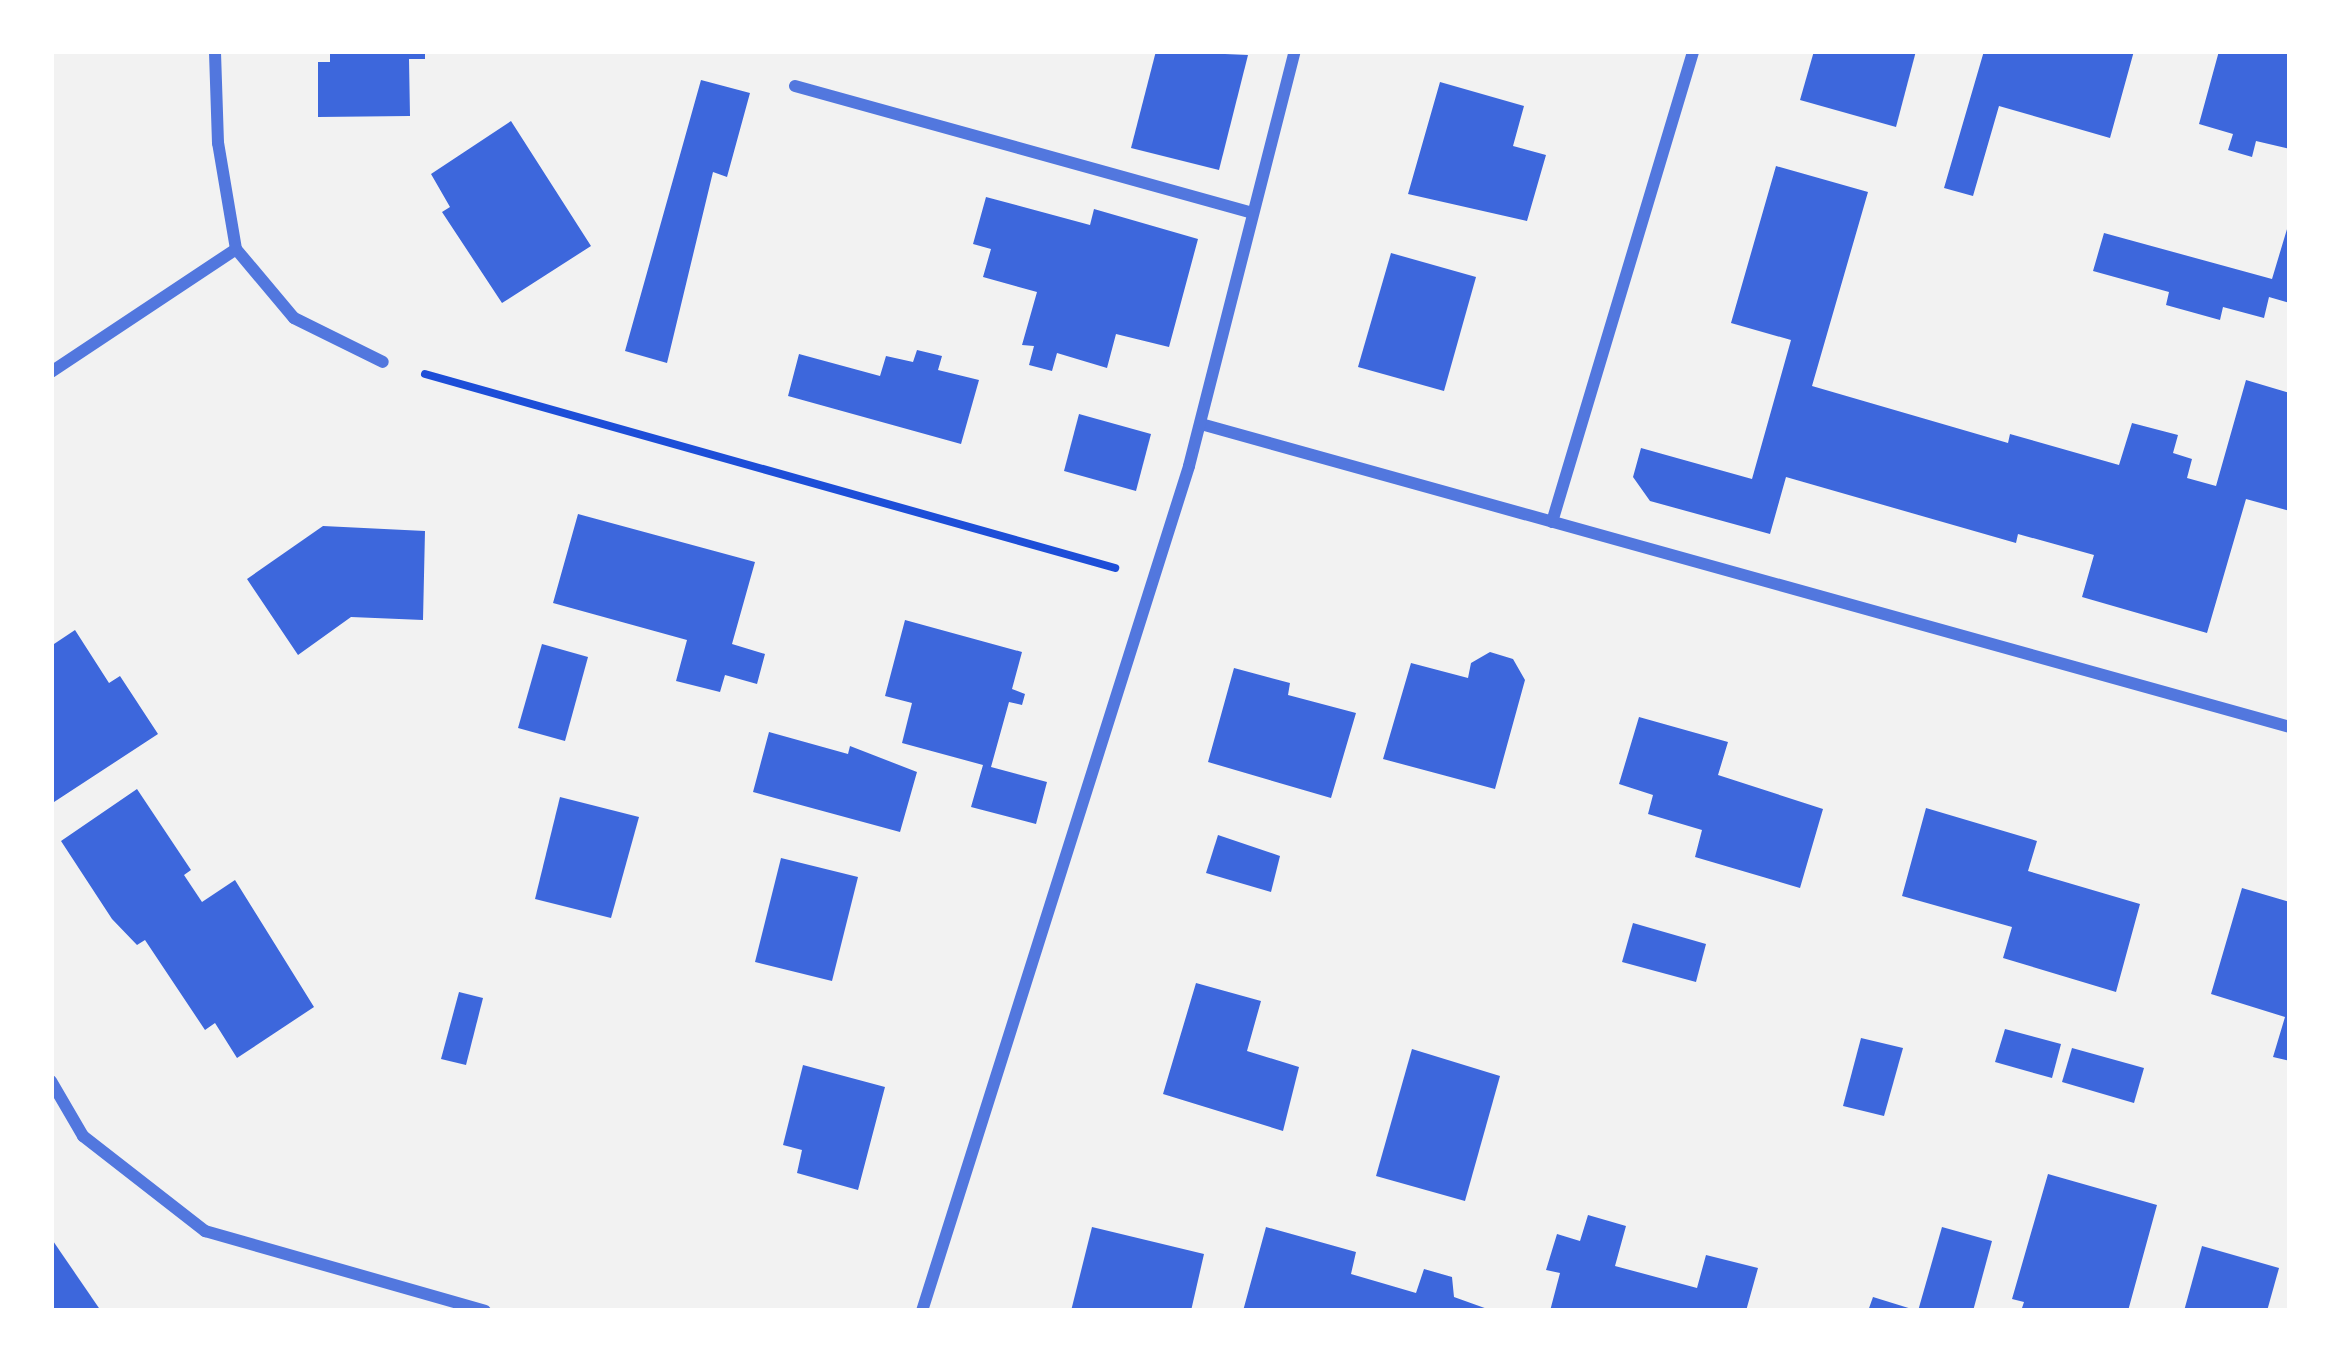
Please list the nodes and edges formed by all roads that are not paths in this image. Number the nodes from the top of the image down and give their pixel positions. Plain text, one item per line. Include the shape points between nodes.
1 (215, 51) edge
2 (1294, 51) edge
3 (1693, 51) edge
4 (795, 86) dead end
5 (1253, 213) junction
6 (236, 249) junction
7 (383, 362) road end
8 (51, 372) edge
9 (1201, 424) junction
10 (1552, 522) junction
11 (2290, 728) edge
12 (51, 1081) edge
13 (485, 1311) edge
14 (922, 1311) edge

1 - 6 street via 218,143
2 - 5 street
3 - 10 street
4 - 5 street
5 - 9 street
6 - 7 street via 295,318
6 - 8 street
9 - 10 street
9 - 14 street
10 - 11 street
12 - 13 street via 83,1136 205,1232

